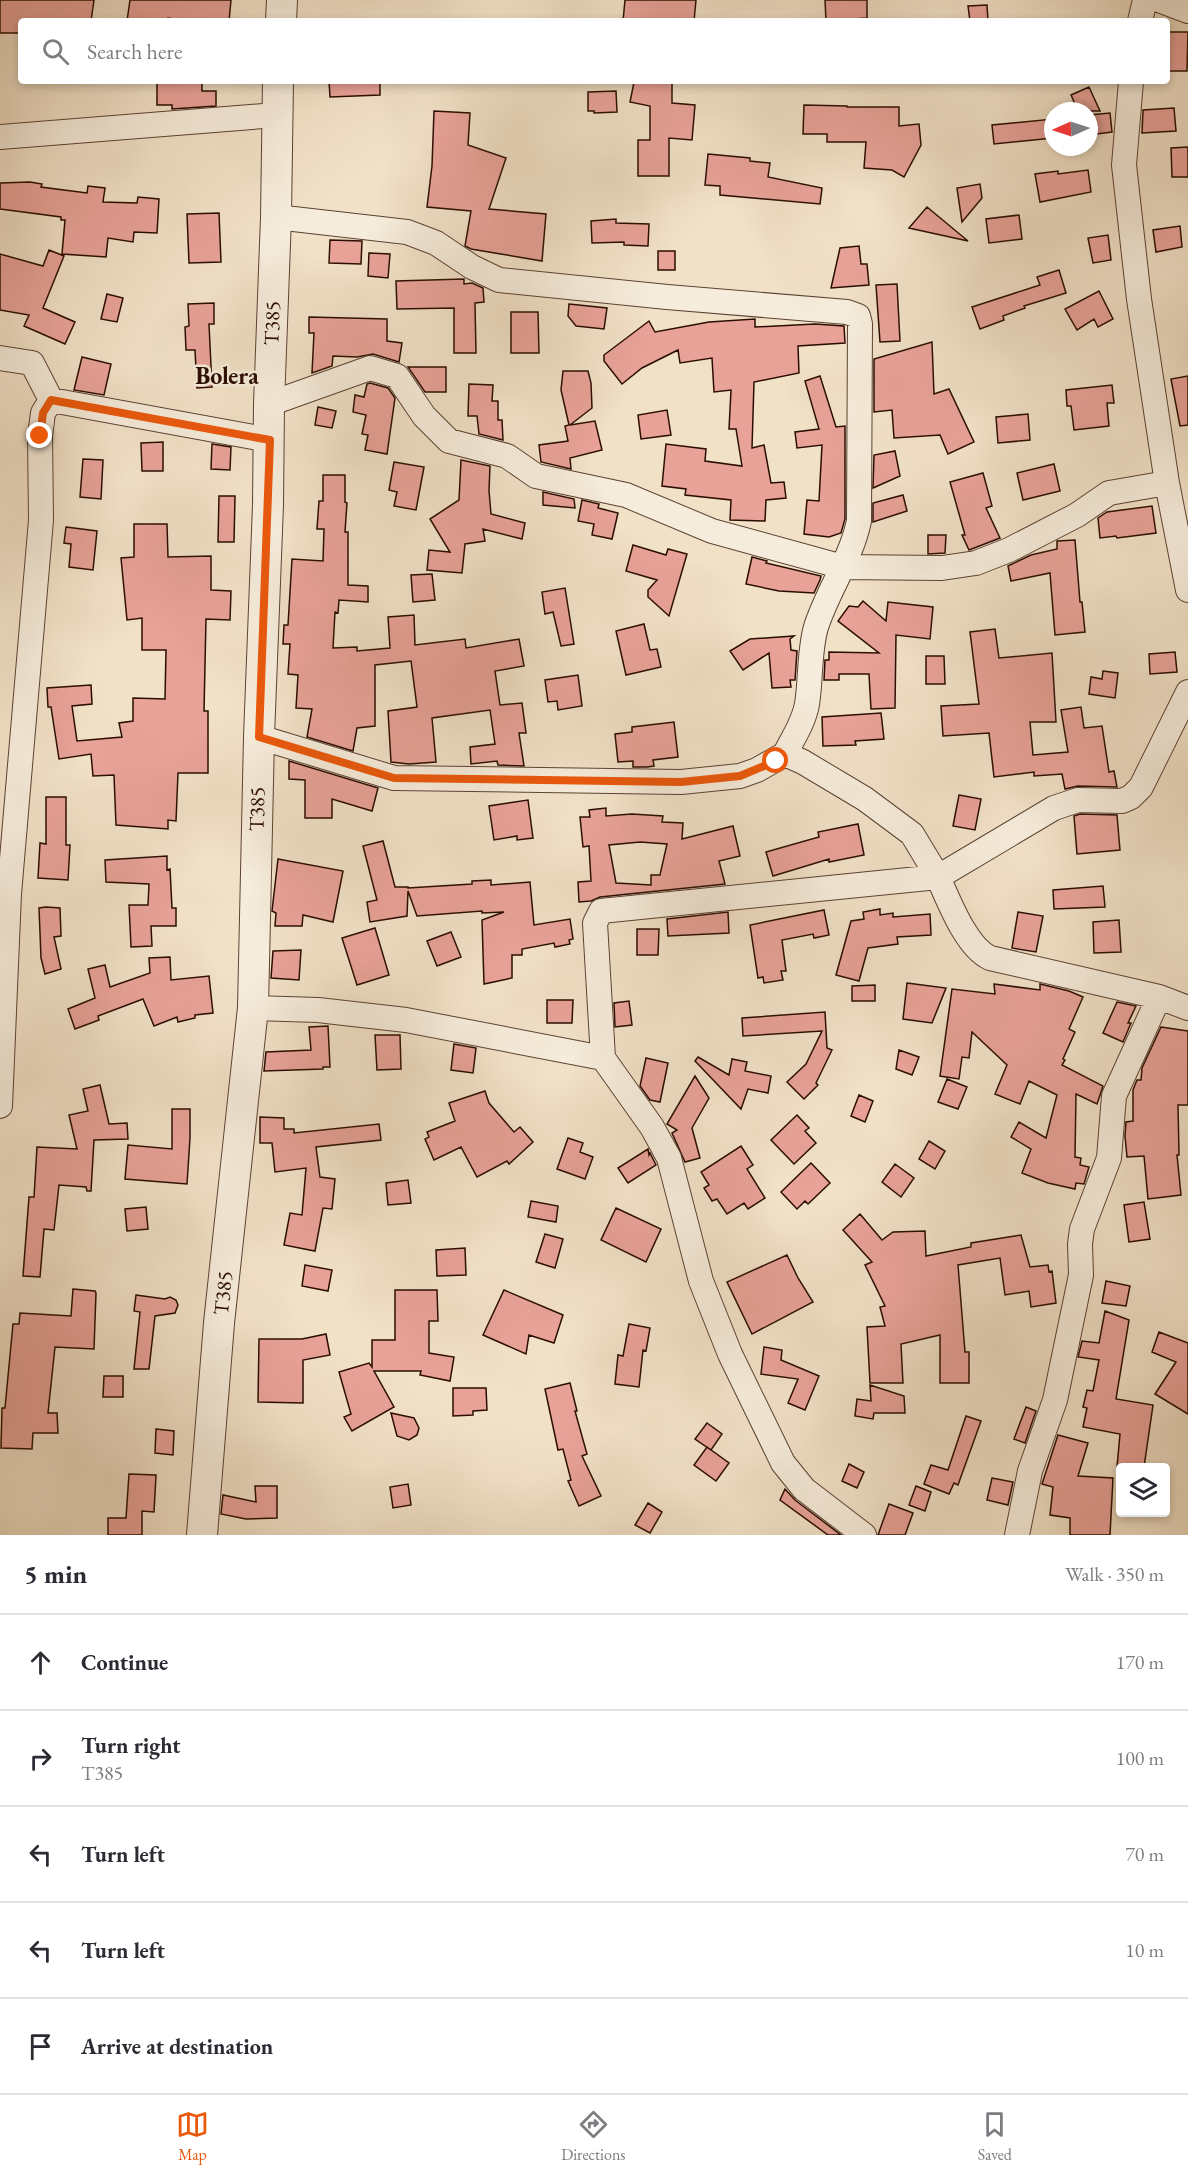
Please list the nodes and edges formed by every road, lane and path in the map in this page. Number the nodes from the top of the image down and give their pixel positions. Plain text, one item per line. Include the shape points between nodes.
1 (282, 0) edge
2 (1145, 0) edge
3 (1159, 0) edge
4 (1188, 11) edge
5 (281, 18) edge
6 (1141, 18) edge
7 (278, 84) edge
8 (1131, 84) edge
9 (276, 115) junction
10 (0, 137) edge
11 (276, 217) junction
12 (0, 358) edge
13 (51, 400) junction
14 (269, 404) junction
15 (270, 440) junction
16 (1167, 483) junction
17 (843, 567) junction
18 (1188, 590) edge
19 (1188, 692) edge
20 (259, 737) junction
21 (785, 754) junction
22 (938, 877) junction
23 (1159, 997) junction
24 (253, 1008) junction
25 (1188, 1008) edge
26 (603, 1058) junction
27 (0, 1106) edge
28 (202, 1535) edge
29 (864, 1535) edge
30 (1017, 1535) edge

1 - 5 street
2 - 6 street
3 - 4 street
7 - 9 street, T385 / T385
8 - 16 street via 1124,165
9 - 10 street
9 - 11 street, T385 / T385
11 - 14 street, T385 / T385
11 - 17 street via 407,232 436,243 499,280 854,313 860,324 859,520
12 - 13 street via 32,363
13 - 15 street
13 - 27 street via 43,413 40,436 40,520 9,894
14 - 15 street, T385 / T385
14 - 17 street via 370,368 397,376 424,416 449,441 507,456 536,476 626,495 712,531
15 - 20 street, T385 / T385
16 - 17 street via 1109,493 1077,515 976,563 942,568
16 - 18 street
17 - 21 street via 815,631 807,706
19 - 22 street via 1141,787 1131,797 1122,801 1078,800 1054,808
20 - 21 street via 394,778 681,782 740,776 758,771
20 - 24 street, T385 / T385
21 - 22 street via 865,799 912,834
22 - 23 street via 980,954
22 - 26 street via 602,911 595,923
23 - 25 street
23 - 30 street via 1114,1096 1108,1158 1082,1229 1081,1275 1055,1400 1030,1471
24 - 26 street via 318,1010 406,1020
24 - 28 street, T385 / T385 via 219,1323
26 - 29 street via 669,1158 701,1281 730,1354 783,1463 804,1490

